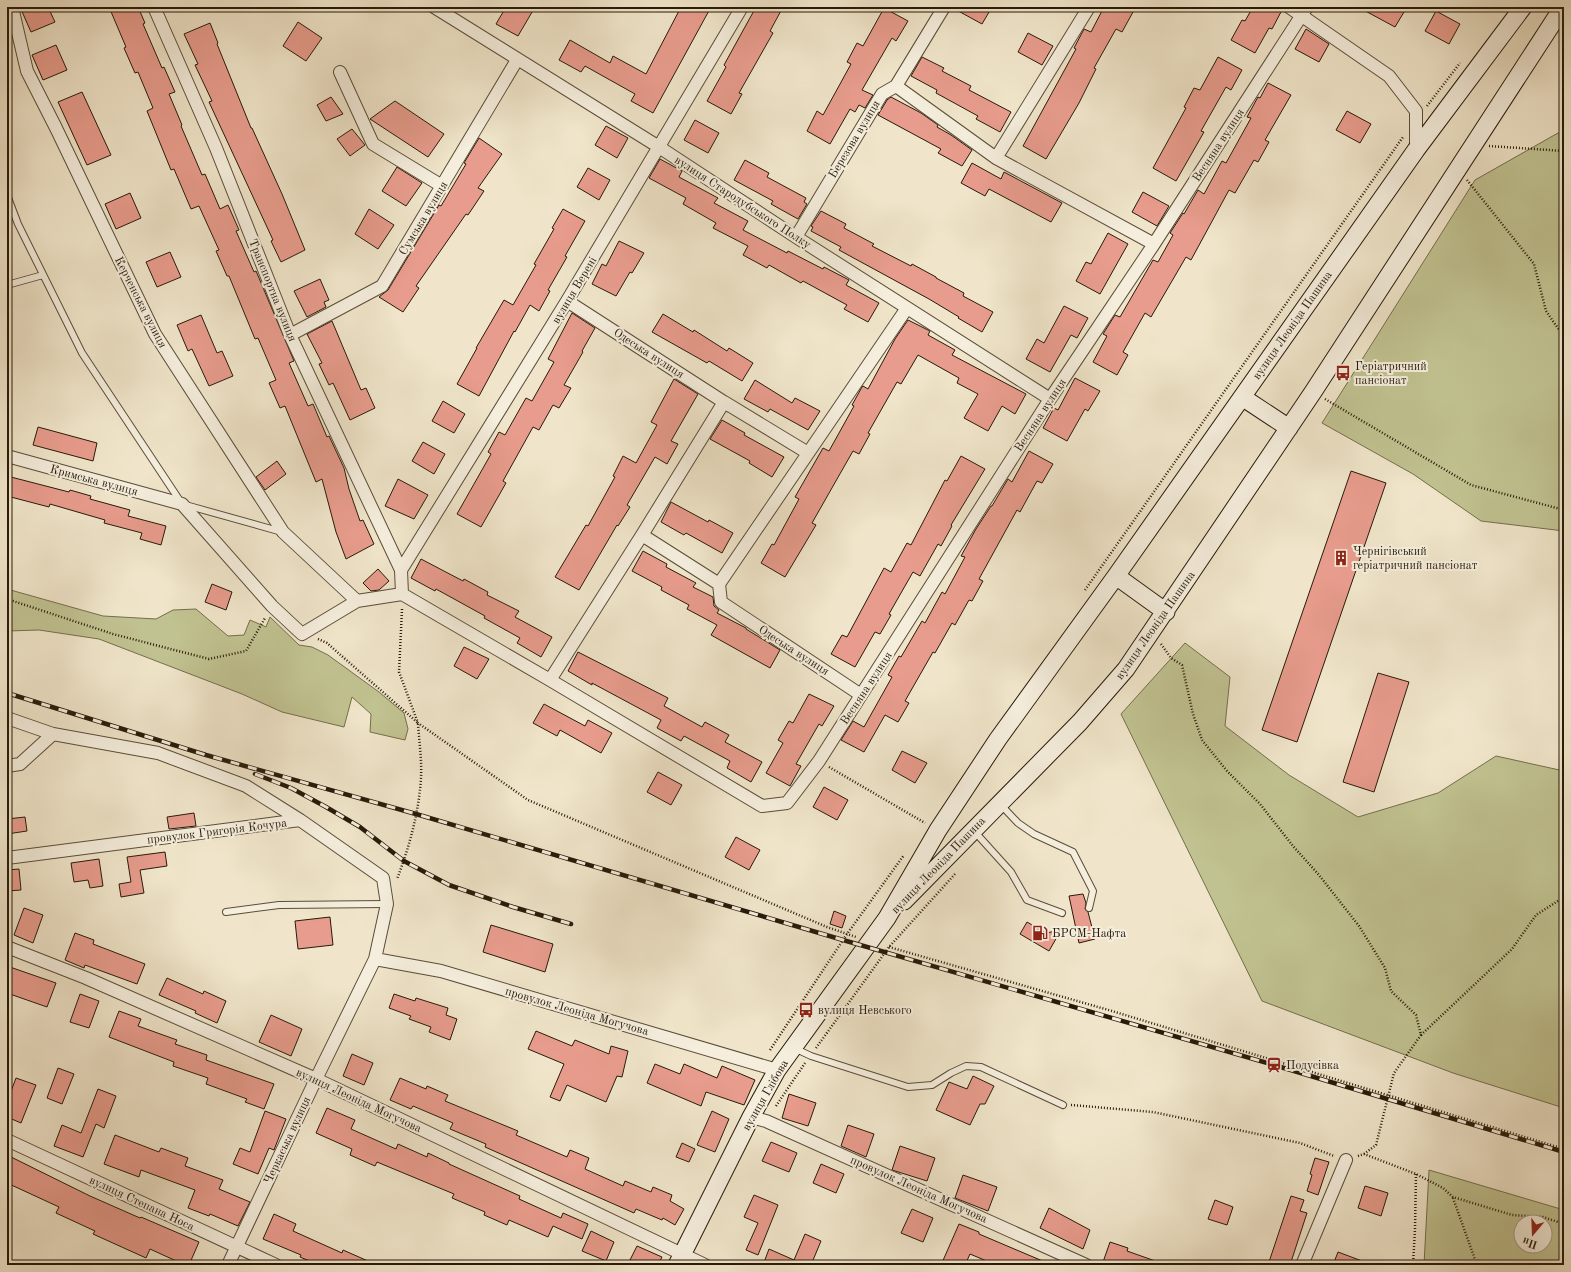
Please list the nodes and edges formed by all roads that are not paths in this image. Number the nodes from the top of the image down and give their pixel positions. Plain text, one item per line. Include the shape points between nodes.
1 (12, 7) edge
2 (154, 7) edge
3 (434, 7) edge
4 (742, 7) edge
5 (944, 7) edge
6 (1089, 7) edge
7 (1289, 7) edge
8 (1523, 7) edge
9 (1563, 7) edge
10 (1305, 11) edge
11 (517, 60) junction
12 (340, 72) dead end
13 (896, 86) junction
14 (659, 147) junction
15 (1416, 150) junction
16 (996, 158) junction
17 (442, 186) junction
18 (7, 195) edge
19 (796, 237) junction
20 (1154, 244) junction
21 (44, 275) junction
22 (7, 285) edge
23 (567, 301) junction
24 (907, 308) junction
25 (290, 335) junction
26 (1242, 397) junction
27 (1050, 399) junction
28 (730, 406) junction
29 (1288, 428) junction
30 (808, 453) junction
31 (7, 456) edge
32 (182, 504) junction
33 (283, 532) junction
34 (642, 535) junction
35 (401, 570) junction
36 (1116, 576) junction
37 (719, 584) junction
38 (402, 594) junction
39 (357, 601) junction
40 (1166, 612) junction
41 (550, 680) junction
42 (861, 695) junction
43 (7, 718) edge
44 (53, 734) junction
45 (7, 766) edge
46 (999, 803) junction
47 (300, 820) junction
48 (973, 830) junction
49 (7, 858) edge
50 (387, 904) junction
51 (1089, 908) dead end
52 (226, 912) dead end
53 (1062, 913) dead end
54 (887, 918) junction
55 (7, 947) edge
56 (375, 959) junction
57 (794, 1048) junction
58 (777, 1070) junction
59 (316, 1079) junction
60 (1063, 1105) road end
61 (758, 1119) junction
62 (7, 1140) edge
63 (1346, 1160) road end
64 (237, 1247) junction
65 (680, 1260) edge
66 (228, 1265) edge
67 (276, 1265) edge
68 (705, 1265) edge
69 (1086, 1265) edge
70 (1302, 1265) edge

1 - 33 street, Керченська вулиця via 27,71 155,334
2 - 25 street, Транспортна вулиця via 216,148
3 - 11 street, вулиця Стародубського Полку
4 - 14 street, вулиця Верені
5 - 13 street, Березова вулиця
6 - 16 street
7 - 10 street
8 - 15 main road, вулиця Леоніда Пашина
9 - 29 main road, вулиця Леоніда Пашина
10 - 15 street via 1390,76 1416,112
10 - 20 street, Весняна вулиця
11 - 14 street, вулиця Стародубського Полку
11 - 17 street, Сумська вулиця
12 - 17 street via 373,144
13 - 16 street
13 - 19 street, Березова вулиця via 882,94
14 - 19 street, вулиця Стародубського Полку
14 - 23 street, вулиця Верені
15 - 26 main road, вулиця Леоніда Пашина
16 - 20 street
17 - 25 street, Сумська вулиця via 382,286
18 - 21 lane via 18,224
19 - 24 street, вулиця Стародубського Полку
20 - 27 street, Весняна вулиця
21 - 22 lane
21 - 32 lane via 82,353
23 - 28 street, Одеська вулиця
23 - 35 street, вулиця Верені
24 - 27 street, вулиця Стародубського Полку
24 - 30 street
25 - 35 street, Транспортна вулиця
26 - 29 main road
26 - 36 main road, вулиця Леоніда Пашина
27 - 42 street, Весняна вулиця
28 - 30 street, Одеська вулиця
28 - 34 street via 724,402
29 - 40 main road, вулиця Леоніда Пашина
30 - 37 street
31 - 32 street, Кримська вулиця
32 - 33 lane
32 - 39 street via 272,606 302,634
33 - 39 street, Керченська вулиця
34 - 37 street
34 - 41 street
35 - 38 street
36 - 40 main road
36 - 54 main road, вулиця Леоніда Пашина via 998,739 938,830
37 - 42 street, Одеська вулиця via 721,602
38 - 39 street
38 - 41 street
40 - 46 main road, вулиця Леоніда Пашина via 1121,675 1080,722
41 - 42 street, Весняна вулиця via 762,806 787,803 819,761
43 - 44 street
44 - 45 street via 20,764
44 - 47 street via 158,753 246,786
46 - 48 main road, вулиця Леоніда Пашина
46 - 51 lane via 1029,831 1072,852 1093,890
47 - 49 street, провулок Григорія Кочура
47 - 50 street, провулок Григорія Кочура via 383,878
48 - 53 lane via 1011,872 1027,900
48 - 54 main road, вулиця Леоніда Пашина
50 - 52 lane via 279,905
50 - 56 street, Черкаська вулиця
54 - 57 main road, вулиця Глібова
55 - 59 street, вулиця Леоніда Могучова via 86,978
56 - 58 street, провулок Леоніда Могучова via 441,971
56 - 59 street, Черкаська вулиця
57 - 58 main road, вулиця Глібова
57 - 60 lane via 811,1056 908,1087 932,1085 966,1066 981,1067
58 - 61 main road, вулиця Глібова
59 - 64 street, Черкаська вулиця
59 - 65 street, вулиця Леоніда Могучова
61 - 65 main road, вулиця Глібова
61 - 69 street, провулок Леоніда Могучова
62 - 64 street, вулиця Степана Носа
63 - 70 street
64 - 66 street, Черкаська вулиця
64 - 67 street, вулиця Степана Носа
65 - 68 street, вулиця Леоніда Могучова

